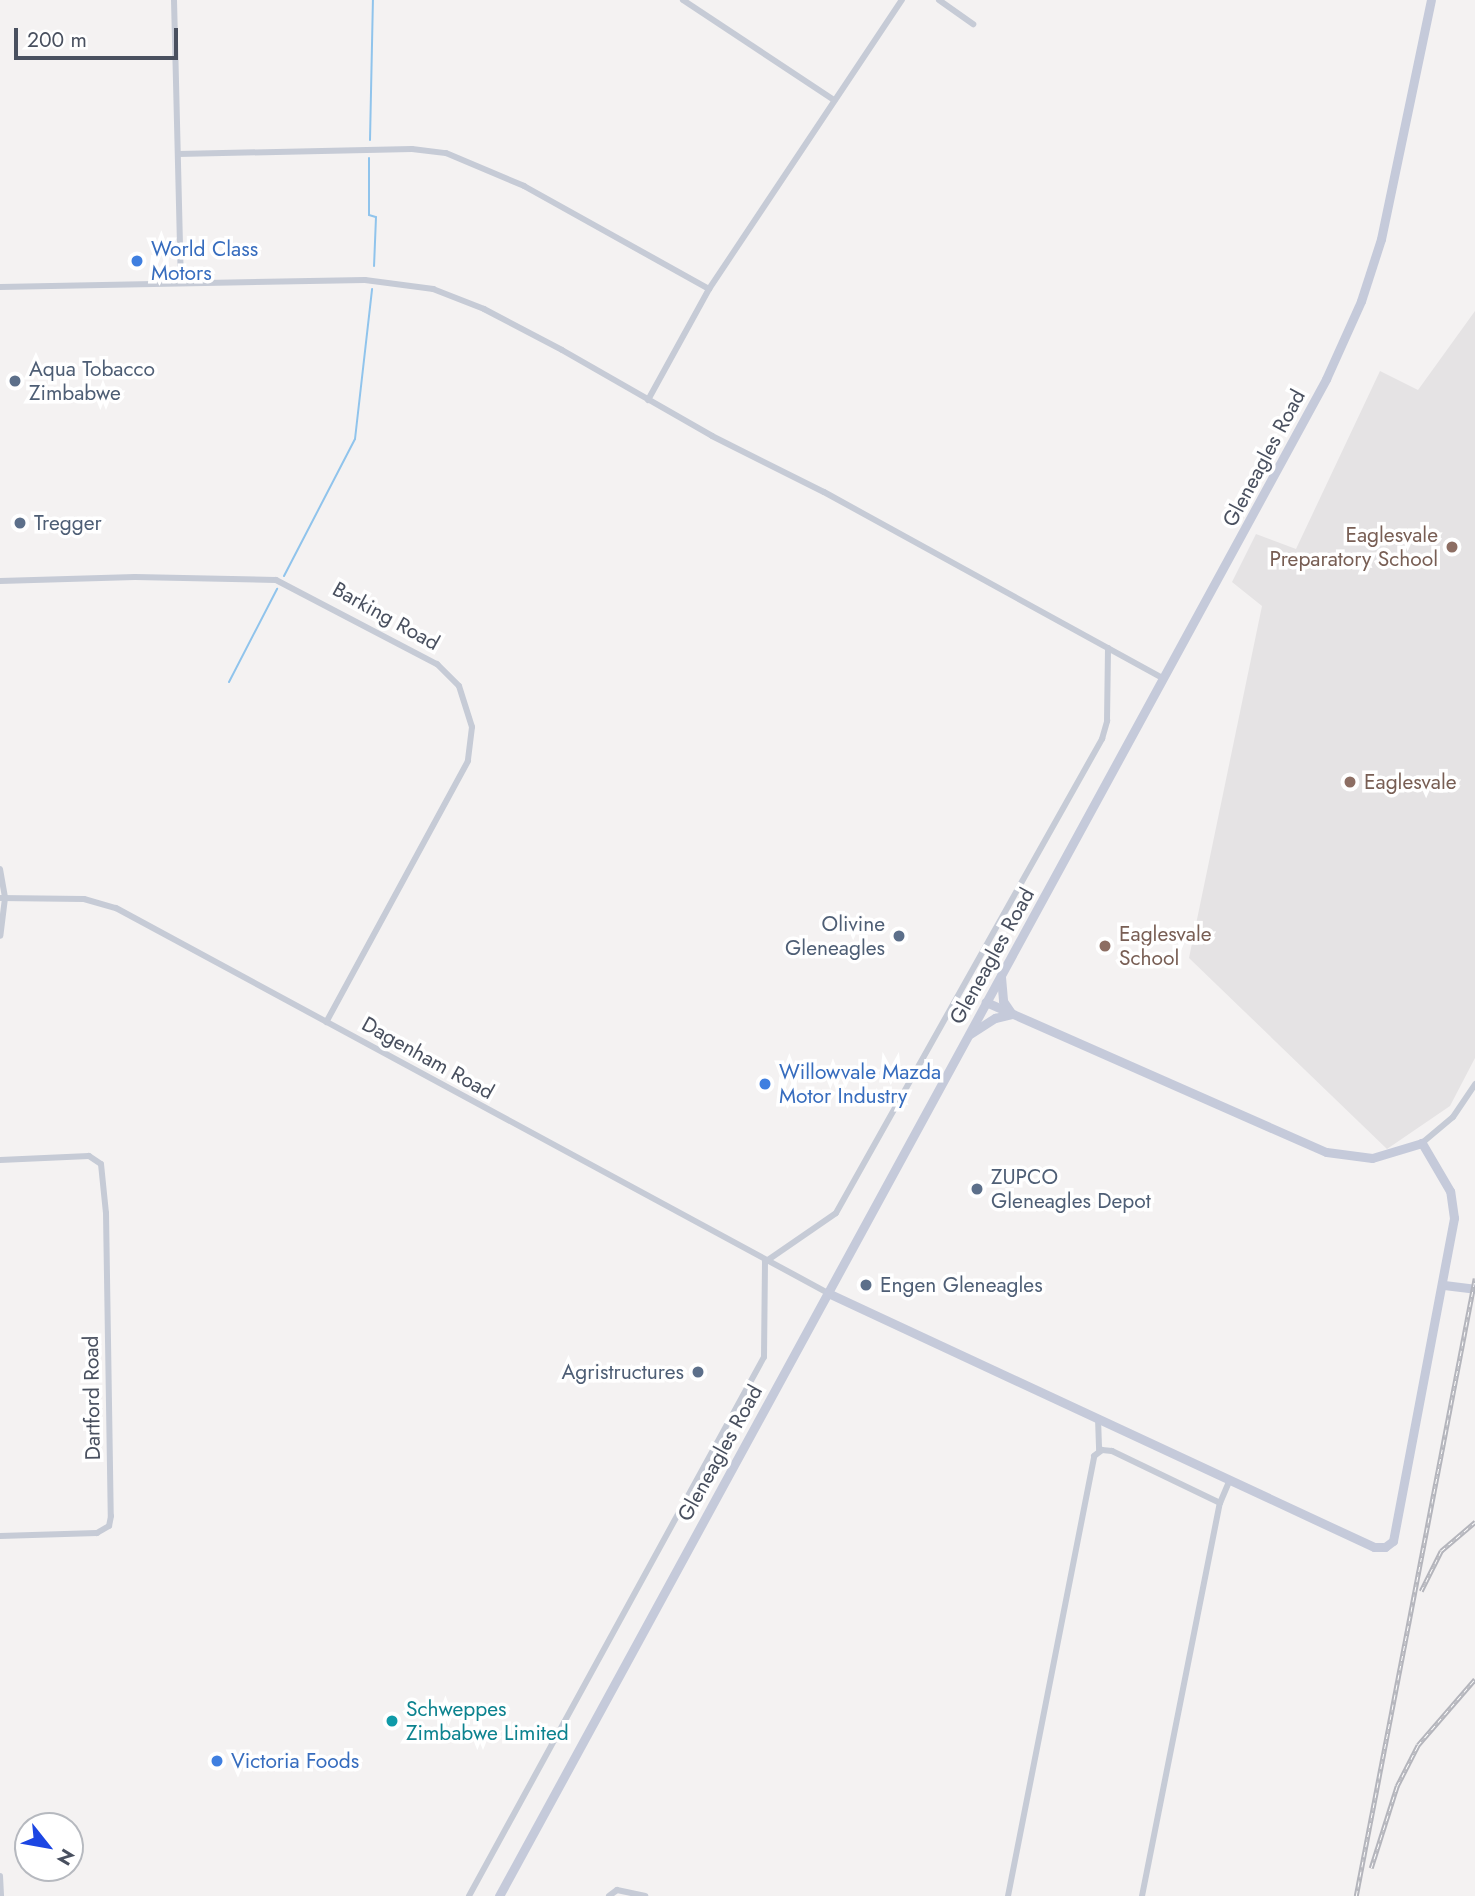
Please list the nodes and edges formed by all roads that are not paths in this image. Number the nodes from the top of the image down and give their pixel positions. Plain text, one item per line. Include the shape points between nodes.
1 (174, 0) edge
2 (683, 0) edge
3 (902, 0) edge
4 (939, 0) edge
5 (1431, 0) edge
6 (973, 24) dead end
7 (834, 100) junction
8 (178, 154) junction
9 (181, 283) junction
10 (0, 287) edge
11 (709, 289) junction
12 (648, 400) junction
13 (0, 581) edge
14 (1108, 648) junction
15 (1164, 679) junction
16 (0, 869) edge
17 (2, 898) edge
18 (0, 936) edge
19 (1002, 972) junction
20 (986, 1002) junction
21 (1012, 1014) junction
22 (326, 1022) junction
23 (968, 1036) junction
24 (1475, 1084) edge
25 (1422, 1143) junction
26 (0, 1160) edge
27 (765, 1262) junction
28 (1444, 1285) junction
29 (1475, 1289) edge
30 (828, 1293) junction
31 (1098, 1418) junction
32 (1099, 1451) junction
33 (1230, 1480) junction
34 (1220, 1503) junction
35 (0, 1536) edge
36 (0, 1876) edge
37 (1, 1896) edge
38 (468, 1896) edge
39 (499, 1896) edge
40 (609, 1896) edge
41 (646, 1896) edge
42 (1008, 1896) edge
43 (1142, 1896) edge

1 - 8 street
2 - 7 street
3 - 7 street
4 - 6 street
5 - 15 street, Gleneagles Road via 1386,219 1361,301 1321,389
7 - 11 street
8 - 9 street
8 - 11 street via 412,149 446,153 524,186
9 - 10 street
9 - 12 street via 365,280 433,289 484,309
11 - 12 street
12 - 14 street
13 - 22 street, Barking Road via 135,577 276,580 437,664 459,686 472,727 468,761
14 - 15 street
14 - 27 street via 1107,721 1102,739 836,1213
15 - 19 street, Gleneagles Road
16 - 17 street
17 - 18 street
17 - 22 street, Dagenham Road via 83,899 116,908
19 - 20 street, Gleneagles Road
19 - 21 street via 1003,1001
20 - 21 street
20 - 23 street, Gleneagles Road
21 - 23 street via 996,1018
21 - 25 street via 1325,1152 1372,1158
22 - 27 street, Dagenham Road
23 - 30 street, Gleneagles Road
24 - 25 street via 1453,1118
25 - 28 street via 1454,1204
26 - 35 street, Dartford Road via 89,1156 98,1160 106,1213 111,1522 97,1533
27 - 30 street, Dagenham Road
27 - 38 street via 764,1357
28 - 29 street
28 - 33 street via 1395,1535 1388,1546 1374,1547
30 - 31 street
30 - 39 street, Gleneagles Road
31 - 32 street
31 - 33 street
32 - 34 street via 1112,1451
32 - 42 street via 1092,1464
33 - 34 street
34 - 43 street
36 - 37 street
40 - 41 street via 617,1890

